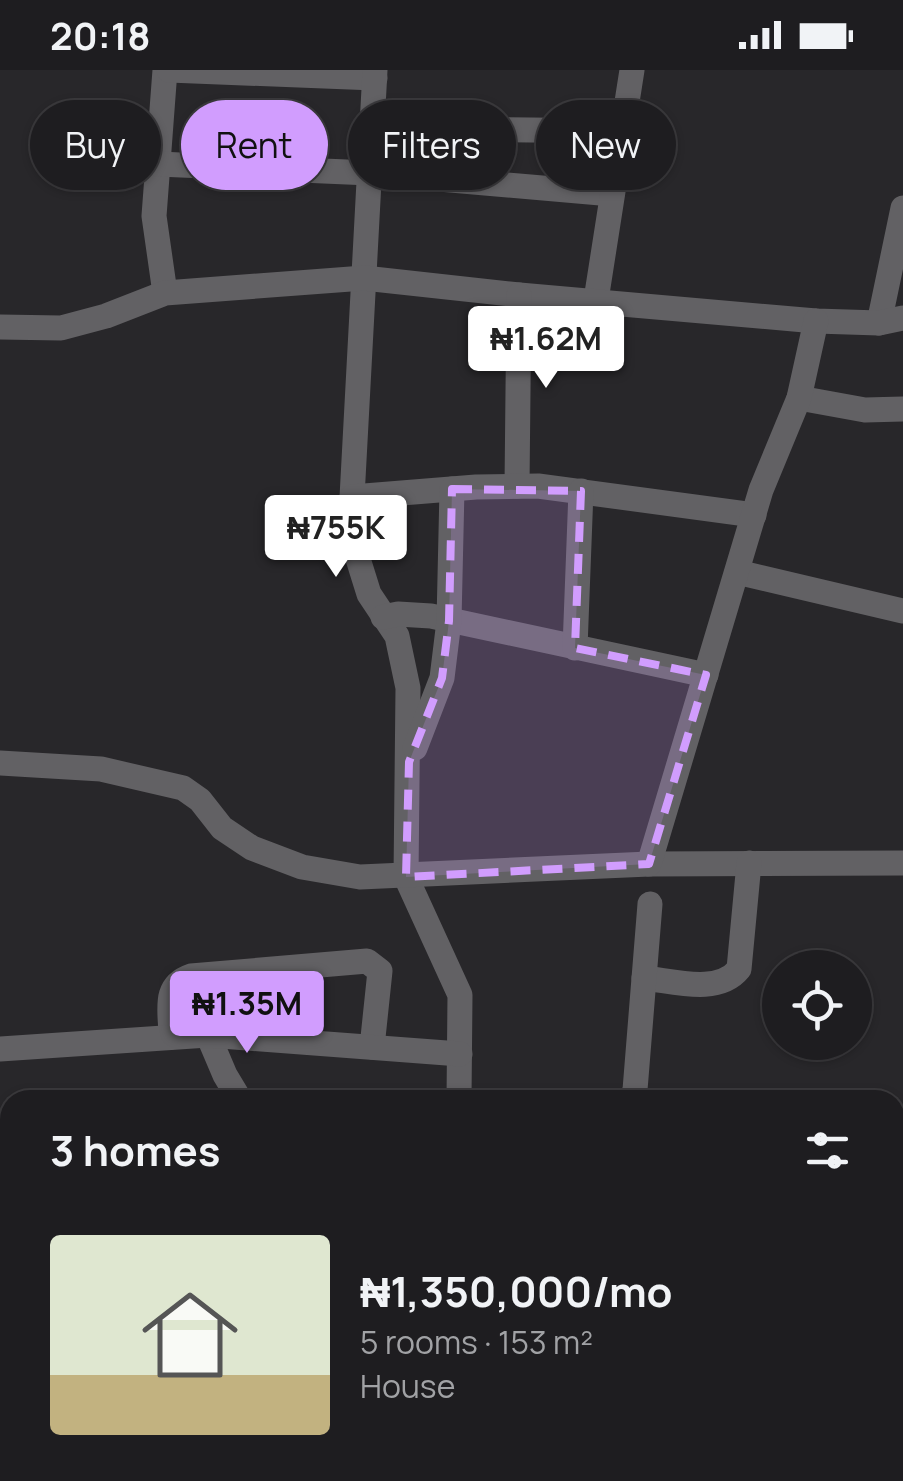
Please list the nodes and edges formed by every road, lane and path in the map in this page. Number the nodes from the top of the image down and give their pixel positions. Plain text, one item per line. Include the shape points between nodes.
1 (167, 70) edge
2 (632, 70) edge
3 (375, 74) edge
4 (375, 100) edge
5 (627, 100) edge
6 (161, 133) edge
7 (161, 164) edge
8 (348, 172) edge
9 (516, 186) edge
10 (156, 190) edge
11 (369, 190) edge
12 (613, 190) edge
13 (612, 194) junction
14 (903, 208) edge
15 (364, 278) junction
16 (165, 292) junction
17 (519, 295) junction
18 (596, 300) junction
19 (816, 320) junction
20 (891, 320) edge
21 (0, 327) edge
22 (799, 398) junction
23 (903, 410) edge
24 (518, 486) junction
25 (452, 489) junction
26 (581, 492) junction
27 (352, 497) junction
28 (754, 515) junction
29 (737, 572) junction
30 (903, 611) edge
31 (383, 617) junction
32 (449, 621) junction
33 (575, 648) junction
34 (706, 675) junction
35 (409, 762) junction
36 (0, 763) edge
37 (749, 863) junction
38 (903, 863) edge
39 (649, 864) junction
40 (406, 877) junction
41 (650, 904) dead end
42 (644, 978) junction
43 (208, 1035) junction
44 (171, 1037) junction
45 (372, 1048) junction
46 (0, 1049) edge
47 (460, 1054) junction
48 (234, 1090) edge
49 (460, 1090) edge
50 (635, 1090) edge

1 - 3 street
1 - 6 street
2 - 5 street
3 - 4 street
7 - 8 street
9 - 13 street
10 - 16 street
11 - 15 street
12 - 13 street
13 - 18 street
14 - 20 street
15 - 16 street
15 - 17 street
15 - 27 street
16 - 21 street via 61,328
17 - 18 street
17 - 24 street
18 - 19 street
19 - 20 street
19 - 22 street
22 - 23 street
22 - 28 street
24 - 25 street
24 - 26 street
25 - 27 street
25 - 32 street
26 - 28 street
26 - 33 street
27 - 31 street via 354,546
28 - 29 street
29 - 30 street
29 - 34 street
31 - 32 street
31 - 35 street via 397,636 408,688
32 - 33 street
32 - 35 street via 442,678
33 - 34 street
34 - 39 street
35 - 40 street
36 - 40 street via 101,769 162,782 200,800 222,828 252,848 360,877
37 - 38 street
37 - 39 street
37 - 42 street via 739,969 730,980
39 - 40 street
40 - 47 street via 460,995
41 - 42 street
42 - 50 street
43 - 44 street
43 - 45 street
43 - 48 street
44 - 45 street via 171,988 177,981 368,962 380,971
44 - 46 street
45 - 47 street
47 - 49 street

